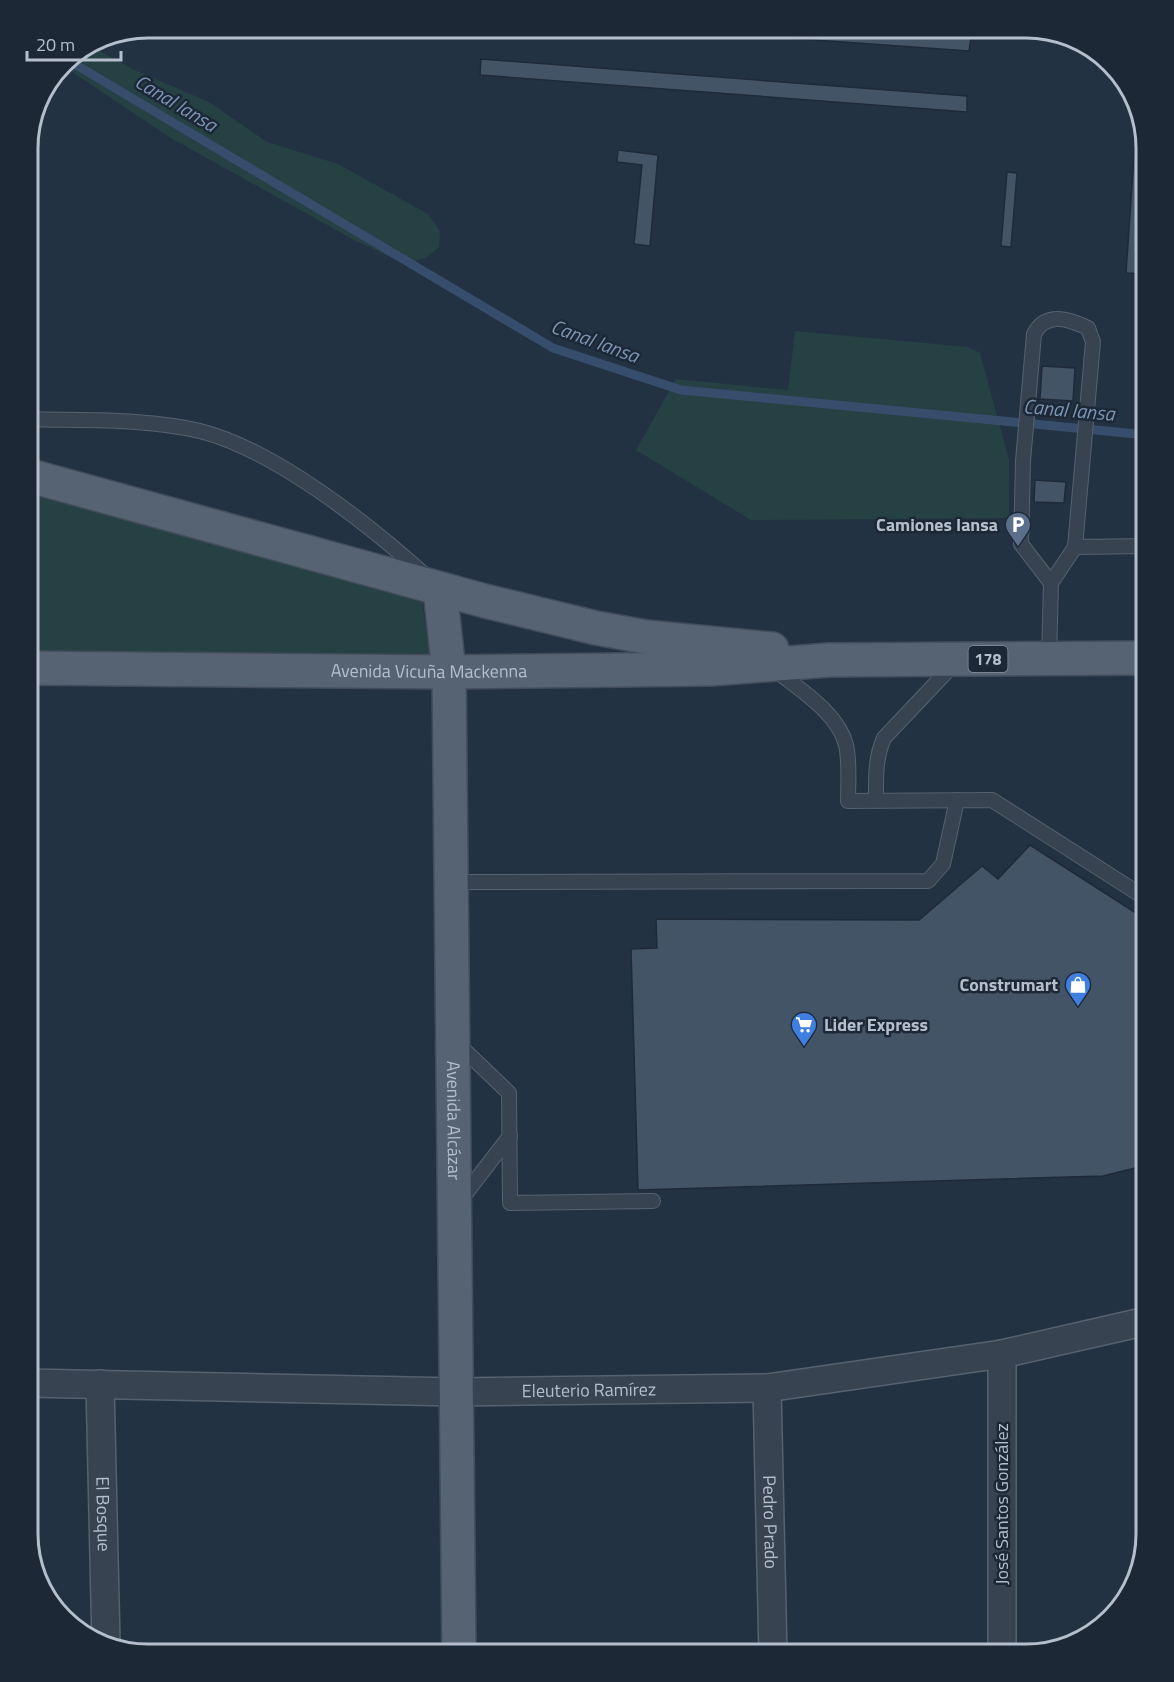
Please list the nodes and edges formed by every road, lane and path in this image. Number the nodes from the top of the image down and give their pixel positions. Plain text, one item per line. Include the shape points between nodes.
1 (38, 419) edge
2 (38, 478) edge
3 (1136, 546) edge
4 (1075, 548) junction
5 (1051, 583) junction
6 (440, 589) junction
7 (1136, 658) edge
8 (958, 659) junction
9 (1049, 659) junction
10 (829, 660) junction
11 (769, 665) junction
12 (38, 668) edge
13 (449, 672) junction
14 (876, 800) junction
15 (957, 800) junction
16 (451, 882) junction
17 (1136, 892) edge
18 (453, 1038) junction
19 (510, 1136) junction
20 (653, 1201) dead end
21 (454, 1209) junction
22 (1136, 1324) edge
23 (1002, 1354) junction
24 (37, 1383) edge
25 (100, 1384) junction
26 (767, 1389) junction
27 (456, 1392) junction
28 (106, 1636) edge
29 (459, 1644) edge
30 (773, 1644) edge
31 (1002, 1644) edge

1 - 6 lane, Avenida Vicuña Mackenna via 135,423 200,431 236,445 307,483 405,556
2 - 6 main road, Avenida Vicuña Mackenna
3 - 4 lane
4 - 5 lane
4 - 5 lane via 1093,342 1088,328 1071,320 1049,319 1039,324 1034,334 1023,461 1021,544
5 - 9 lane
6 - 10 main road, Avenida Vicuña Mackenna via 596,628 690,642 757,646
6 - 13 main road, Avenida Alcázar
7 - 9 main road, Avenida Vicuña Mackenna / 178
8 - 9 main road, Avenida Vicuña Mackenna / 178
8 - 10 main road, Avenida Vicuña Mackenna / 178
8 - 14 lane via 884,738 878,750
10 - 11 main road, Avenida Vicuña Mackenna
11 - 13 main road, Avenida Vicuña Mackenna
11 - 14 lane via 833,718 840,730 847,757 848,801
12 - 13 main road, Avenida Vicuña Mackenna
13 - 16 main road, Avenida Alcázar
14 - 15 lane
15 - 16 lane via 943,864 928,881
15 - 17 lane via 982,799 1000,804
16 - 18 main road, Avenida Alcázar
18 - 19 lane via 509,1093
18 - 21 main road, Avenida Alcázar
19 - 20 lane via 510,1203
19 - 21 lane
21 - 27 main road, Avenida Alcázar
22 - 23 street, Eleuterio Ramírez
23 - 26 street, Eleuterio Ramírez
23 - 31 street, José Santos González
24 - 25 street, Eleuterio Ramírez
25 - 27 street, Eleuterio Ramírez
25 - 28 street, El Bosque
26 - 27 street, Eleuterio Ramírez
26 - 30 street, Pedro Prado
27 - 29 main road, Avenida Alcázar

